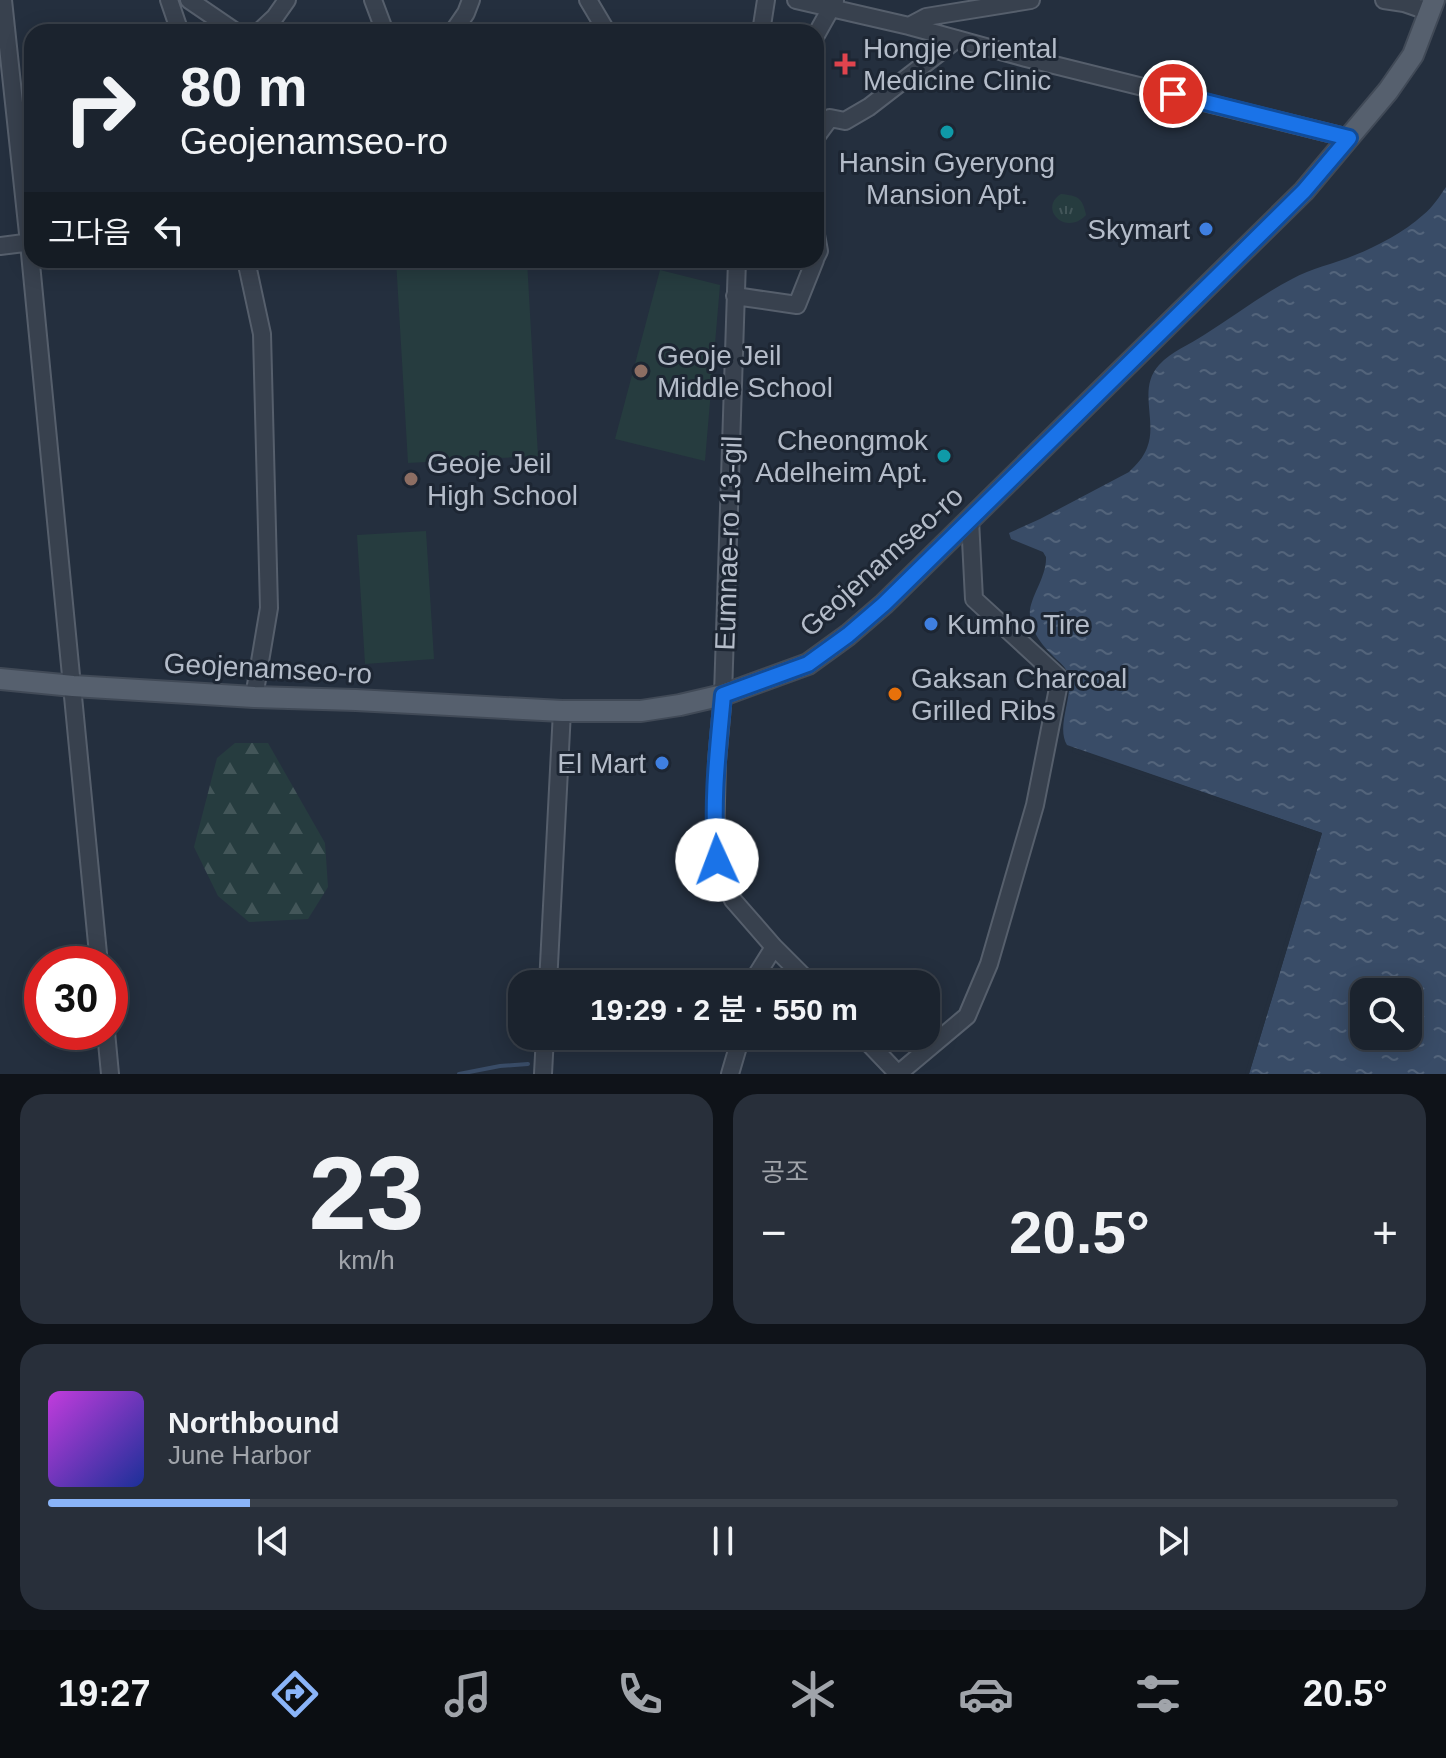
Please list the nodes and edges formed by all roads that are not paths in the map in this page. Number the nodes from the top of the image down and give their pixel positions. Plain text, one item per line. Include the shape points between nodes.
1 (3, 0) edge
2 (169, 0) edge
3 (189, 0) edge
4 (287, 0) edge
5 (373, 0) edge
6 (471, 0) edge
7 (588, 0) edge
8 (766, 0) edge
9 (796, 0) edge
10 (1031, 0) edge
11 (1384, 0) edge
12 (833, 4) edge
13 (1432, 6) edge
14 (177, 24) edge
15 (224, 24) edge
16 (268, 24) edge
17 (382, 24) edge
18 (458, 24) edge
19 (602, 24) edge
20 (762, 24) edge
21 (822, 24) edge
22 (909, 26) junction
23 (957, 39) junction
24 (824, 126) edge
25 (1349, 138) junction
26 (24, 188) edge
27 (24, 243) edge
28 (0, 246) edge
29 (33, 268) edge
30 (248, 268) edge
31 (737, 268) edge
32 (812, 268) edge
33 (735, 296) junction
34 (970, 520) junction
35 (0, 679) edge
36 (73, 686) junction
37 (723, 695) junction
38 (254, 697) junction
39 (562, 711) junction
40 (97, 946) edge
41 (774, 947) junction
42 (549, 970) edge
43 (760, 970) edge
44 (797, 970) edge
45 (108, 1050) edge
46 (544, 1050) edge
47 (737, 1050) edge
48 (875, 1050) edge
49 (110, 1074) edge
50 (543, 1074) edge
51 (730, 1074) edge
52 (898, 1074) edge

1 - 26 street
2 - 14 street
3 - 15 street
4 - 16 street
5 - 17 street
6 - 18 street
7 - 19 street
8 - 20 street
9 - 12 street
10 - 22 street via 926,17
11 - 13 street
12 - 21 street
12 - 22 street
13 - 25 main road, Geojenamseo-ro via 1413,55
22 - 23 street
23 - 24 street via 869,107 845,121 830,118
23 - 25 street
25 - 34 main road, Geojenamseo-ro via 1304,191
27 - 28 street
29 - 36 street
30 - 38 street via 262,334 269,608
31 - 33 street, Eumnae-ro 13-gil
32 - 33 street via 797,305
33 - 37 street, Eumnae-ro 13-gil
34 - 37 main road, Geojenamseo-ro via 872,614 808,664
34 - 52 street via 974,599 1060,678 1035,805 989,964 967,1016
35 - 36 main road, Geojenamseo-ro
36 - 38 main road, Geojenamseo-ro
36 - 40 street
37 - 39 main road, Geojenamseo-ro via 641,711
37 - 41 street, Eumnae-ro 13-gil via 717,860 733,900
38 - 39 main road, Geojenamseo-ro
39 - 42 street
41 - 43 street
41 - 44 street, Eumnae-ro 13-gil
45 - 49 street
46 - 50 street
47 - 51 street
48 - 52 street

